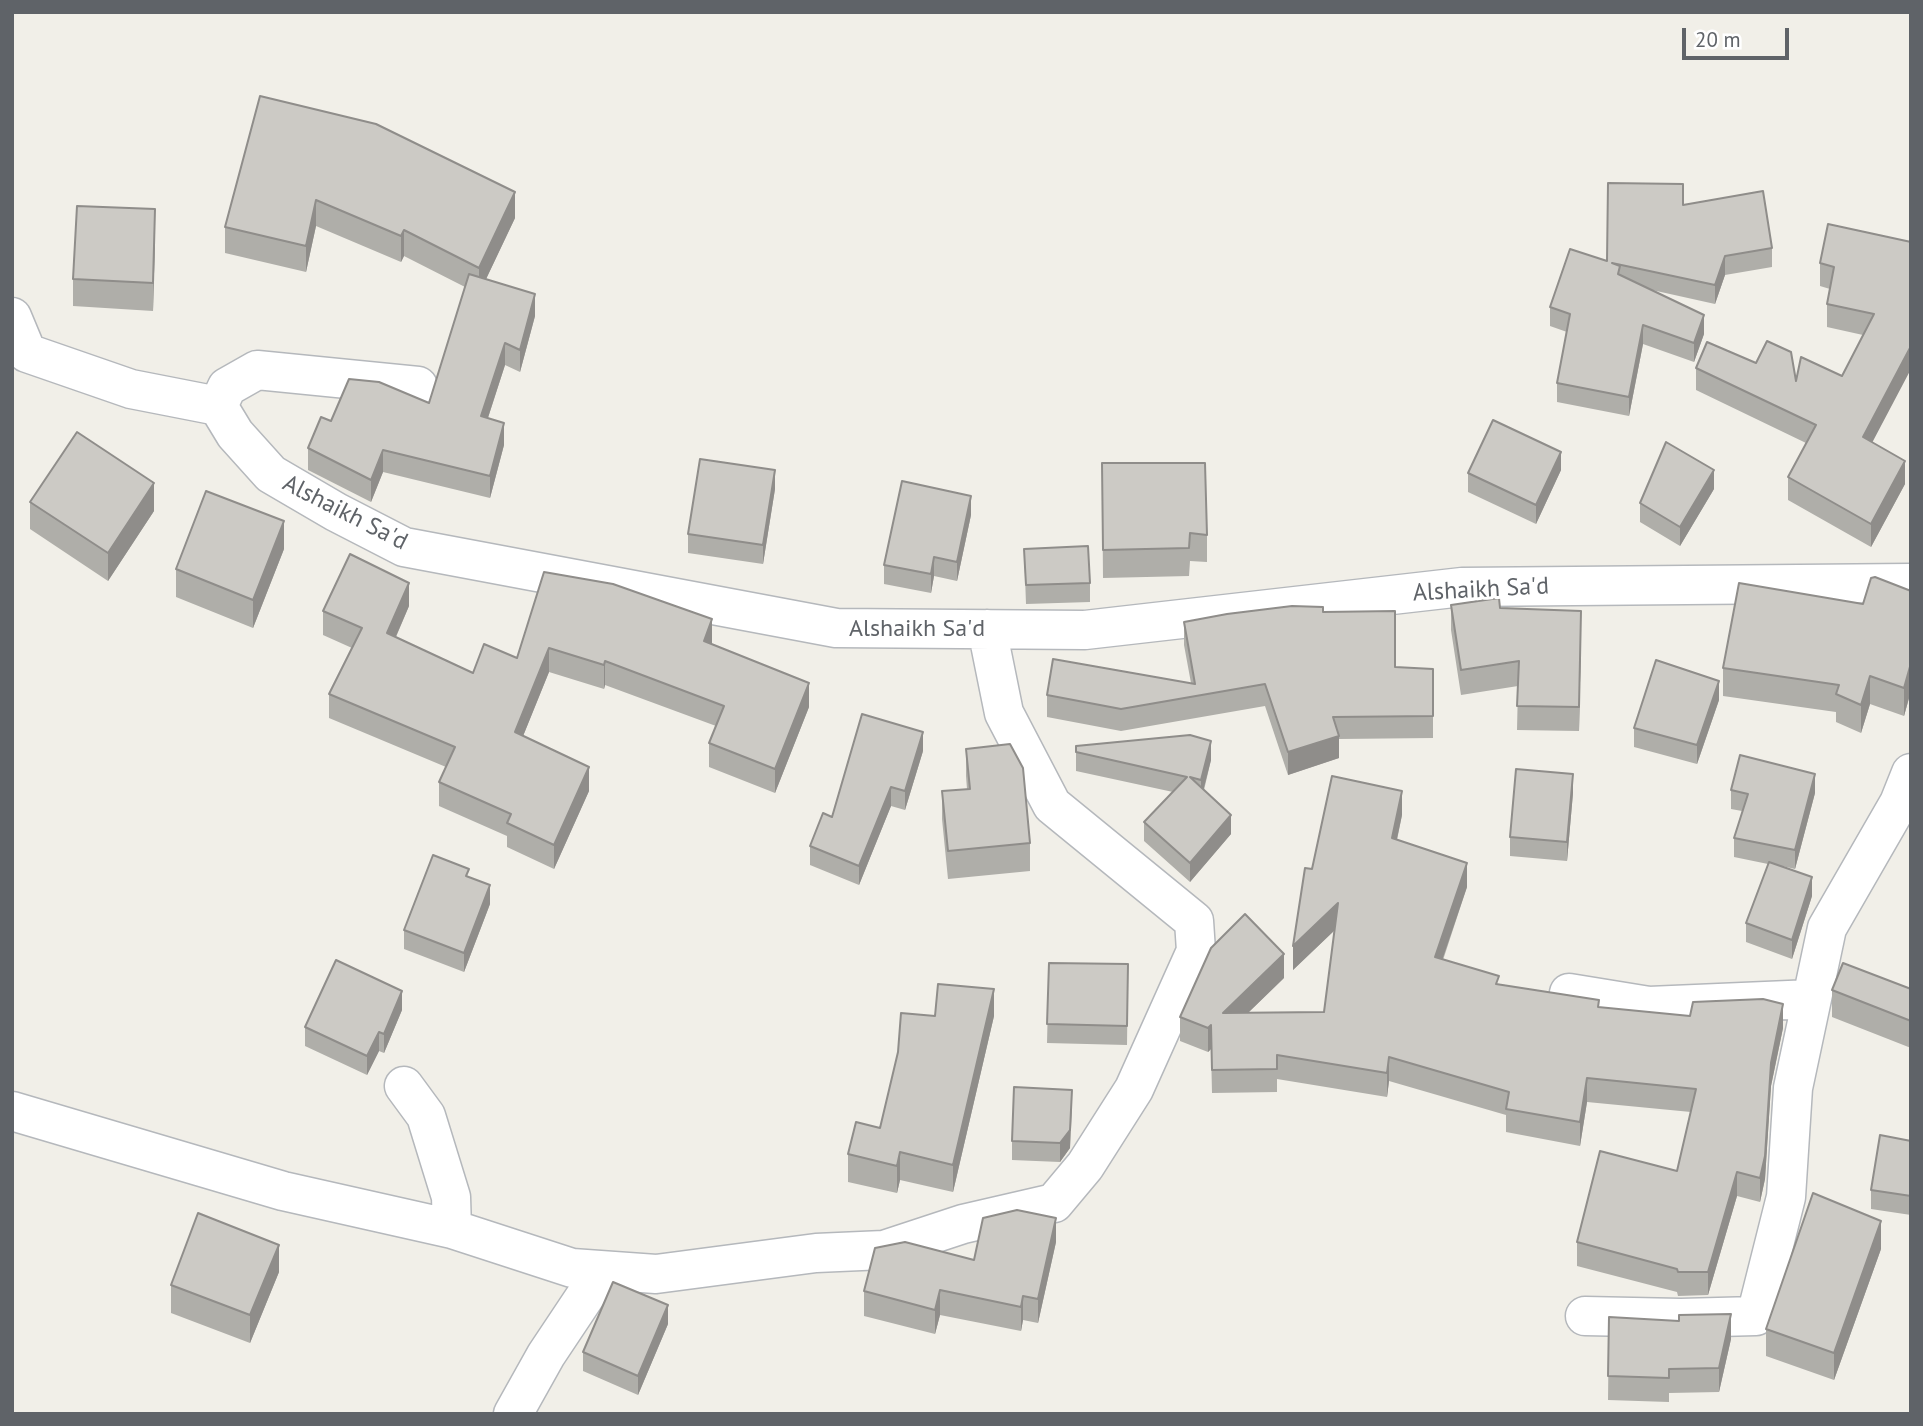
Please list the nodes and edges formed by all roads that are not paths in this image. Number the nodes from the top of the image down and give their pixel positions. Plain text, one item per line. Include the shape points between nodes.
1 (12, 317) edge
2 (418, 386) dead end
3 (218, 406) junction
4 (1911, 583) edge
5 (987, 629) junction
6 (1911, 773) edge
7 (1569, 993) edge
8 (1812, 999) junction
9 (404, 1086) dead end
10 (12, 1111) edge
11 (452, 1229) junction
12 (603, 1271) junction
13 (1585, 1315) dead end
14 (513, 1414) edge

1 - 3 street via 27,353 131,388
2 - 3 street via 257,370 227,387
3 - 5 street, Alshaikh Sa'd via 235,434 271,474 404,547 836,628
4 - 5 street, Alshaikh Sa'd via 1462,587 1085,630
5 - 12 street via 1004,713 1052,805 1194,921 1196,951 1134,1089 1085,1166 1054,1203 962,1224 884,1250 656,1275
6 - 8 street via 1899,803 1828,928
7 - 8 street via 1649,1006
8 - 13 street via 1793,1088 1786,1197 1756,1316
9 - 11 street via 426,1116 451,1196
10 - 11 street via 283,1191
11 - 12 street via 572,1268
12 - 14 street via 546,1354

